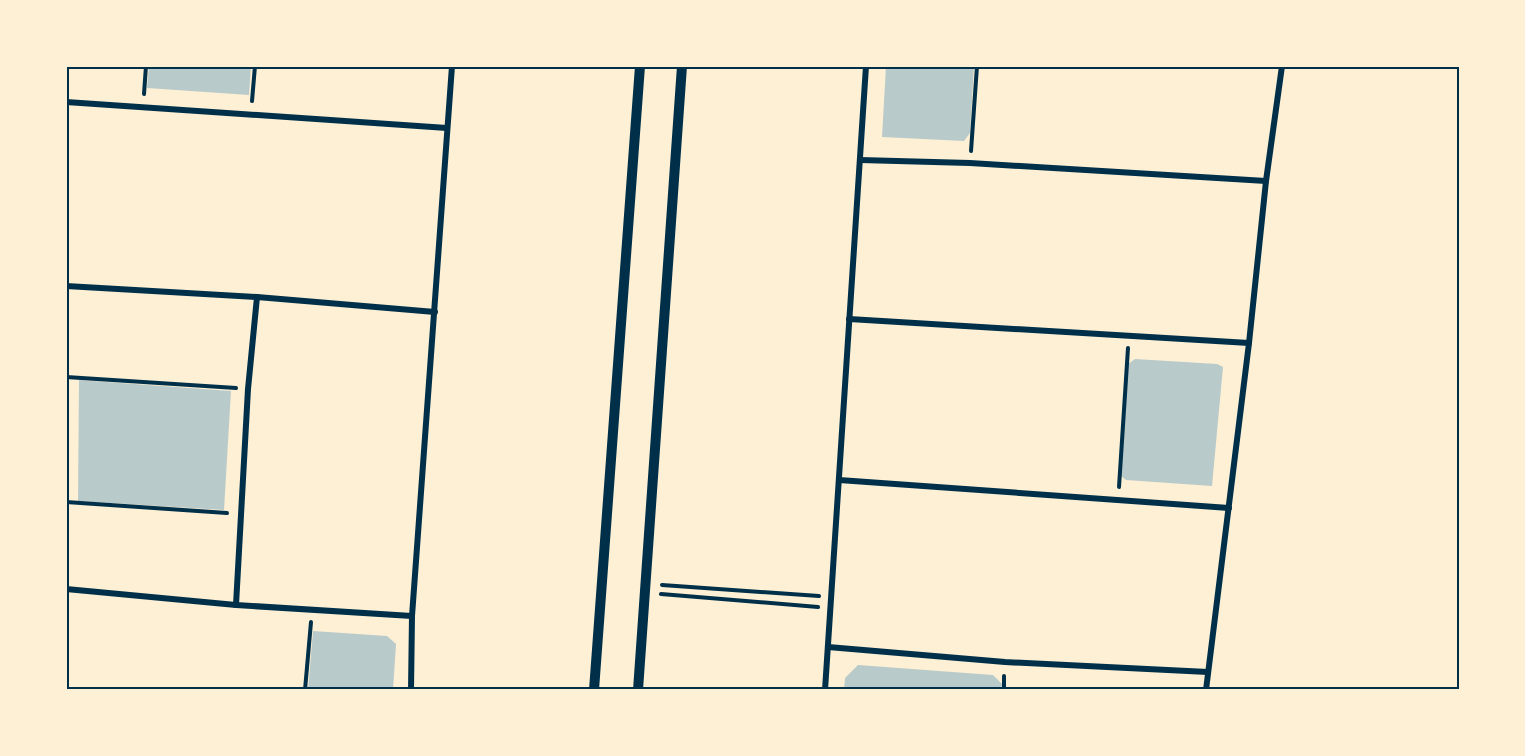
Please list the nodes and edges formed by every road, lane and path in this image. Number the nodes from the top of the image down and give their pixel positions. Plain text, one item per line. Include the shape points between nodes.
1 (147, 66) edge
2 (255, 66) edge
3 (452, 66) edge
4 (640, 66) edge
5 (682, 66) edge
6 (866, 66) edge
7 (977, 66) edge
8 (1282, 66) edge
9 (66, 102) edge
10 (143, 106) junction
11 (251, 114) junction
12 (447, 128) junction
13 (860, 160) junction
14 (970, 163) junction
15 (1266, 181) junction
16 (66, 286) edge
17 (257, 297) junction
18 (435, 312) junction
19 (849, 319) junction
20 (1129, 336) junction
21 (1249, 343) junction
22 (66, 377) edge
23 (248, 389) junction
24 (839, 480) junction
25 (1118, 500) junction
26 (66, 502) edge
27 (1228, 507) junction
28 (242, 514) junction
29 (646, 588) junction
30 (66, 589) edge
31 (831, 597) junction
32 (236, 605) junction
33 (830, 608) junction
34 (312, 610) junction
35 (412, 616) junction
36 (828, 647) junction
37 (1208, 672) junction
38 (305, 690) edge
39 (411, 690) edge
40 (594, 690) edge
41 (638, 690) edge
42 (825, 690) edge
43 (1206, 690) edge

1 - 10 path
2 - 11 path
3 - 12 street
4 - 40 street
5 - 29 street
6 - 13 street
7 - 14 path
8 - 15 street
9 - 10 street
10 - 11 street
11 - 12 street
12 - 18 street
13 - 14 street
13 - 19 street
14 - 15 street
15 - 21 street
16 - 17 street
17 - 18 street
17 - 23 street
18 - 35 street
19 - 20 street
19 - 24 street
20 - 21 street
20 - 25 path
21 - 27 street
22 - 23 path
23 - 28 street
24 - 25 street
24 - 31 street
25 - 27 street
26 - 28 path
27 - 37 street
28 - 32 street
29 - 31 path
29 - 33 path
29 - 41 street
30 - 32 street
31 - 33 street
32 - 34 street
33 - 36 street
34 - 35 street
34 - 38 path
35 - 39 street
36 - 37 street via 1005,662
36 - 42 street
37 - 43 street

